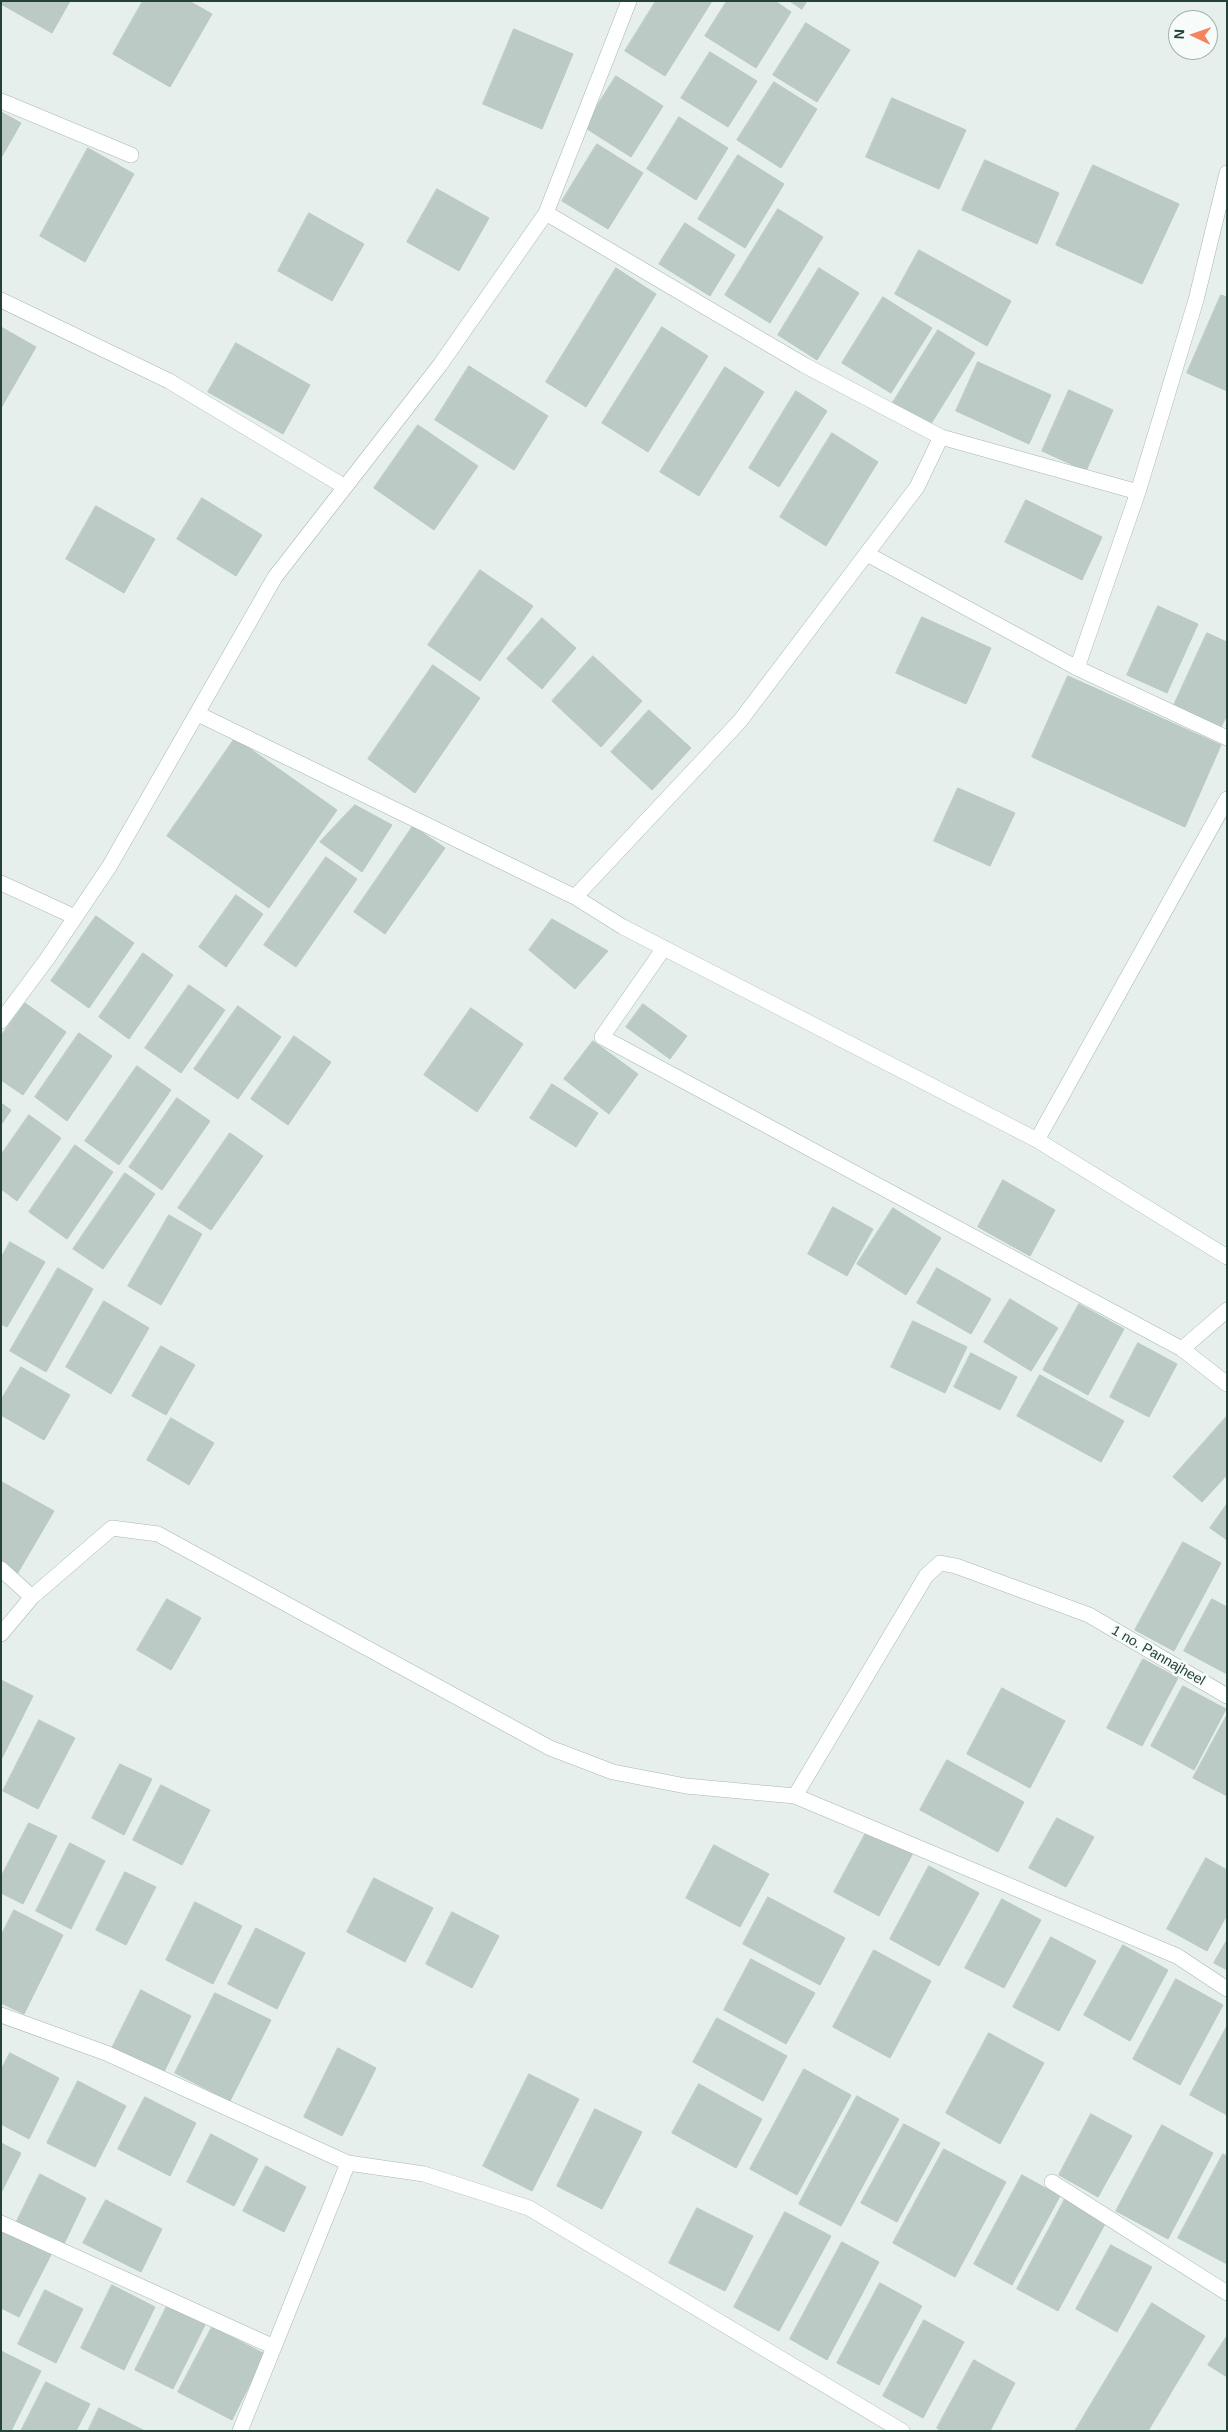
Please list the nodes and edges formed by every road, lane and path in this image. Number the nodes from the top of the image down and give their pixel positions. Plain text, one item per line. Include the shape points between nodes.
1 (629, 1) edge
2 (1, 101) edge
3 (131, 155) dead end
4 (1227, 173) edge
5 (546, 213) junction
6 (1, 300) edge
7 (941, 437) junction
8 (345, 487) junction
9 (1138, 492) junction
10 (866, 554) junction
11 (1077, 668) junction
12 (198, 714) junction
13 (1227, 738) edge
14 (1227, 799) edge
15 (1, 883) edge
16 (575, 897) junction
17 (76, 917) junction
18 (664, 948) junction
19 (1, 1021) edge
20 (1037, 1140) junction
21 (1227, 1257) edge
22 (1227, 1310) edge
23 (1182, 1349) junction
24 (1227, 1384) edge
25 (1, 1569) edge
26 (32, 1597) junction
27 (1, 1634) edge
28 (1227, 1696) edge
29 (795, 1796) junction
30 (1227, 1989) edge
31 (1, 2014) edge
32 (348, 2163) junction
33 (1052, 2182) dead end
34 (1, 2223) edge
35 (1227, 2293) edge
36 (274, 2347) junction
37 (240, 2431) edge
38 (902, 2431) edge

1 - 5 street
2 - 3 street
4 - 9 street via 1196,300
5 - 7 street via 804,365
5 - 8 street via 440,365
6 - 8 street via 169,381
7 - 9 street
7 - 10 street via 918,487
8 - 12 street via 275,576
9 - 11 street
10 - 11 street
10 - 16 street via 740,721
11 - 13 street
12 - 16 street
12 - 17 street via 110,867
14 - 20 street
15 - 17 street
16 - 18 street
17 - 19 street
18 - 20 street
18 - 23 street via 602,1037
20 - 21 street
22 - 23 street
23 - 24 street
25 - 26 street
26 - 27 street
26 - 29 street via 112,1528 158,1534 550,1748 613,1772 686,1786
28 - 29 street, 1 no. Pannajheel via 1089,1616 956,1566 940,1563 926,1576
29 - 30 street via 1177,1956
31 - 32 street via 106,2053
32 - 36 street
32 - 38 street via 424,2174 529,2208
33 - 35 street
34 - 36 street
36 - 37 street

